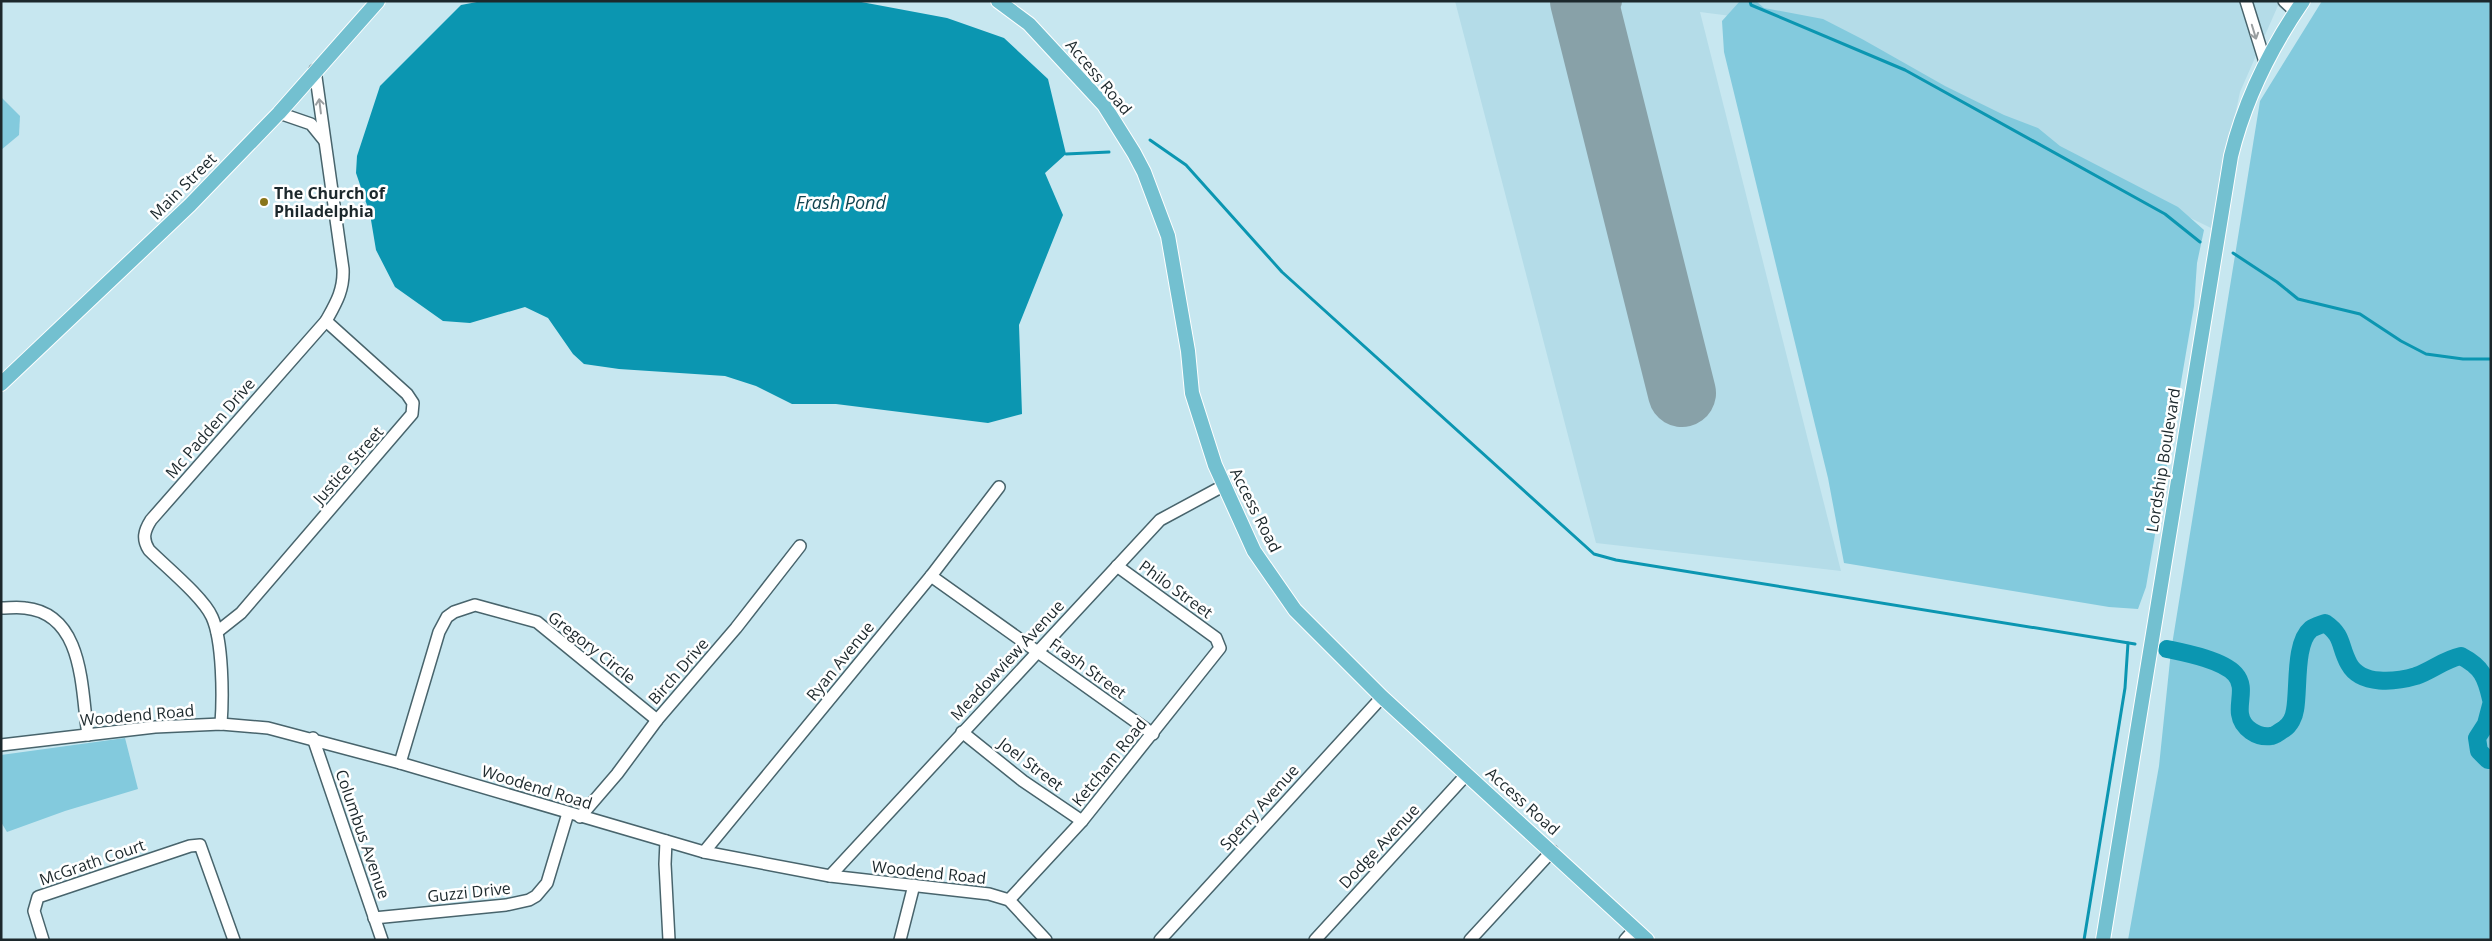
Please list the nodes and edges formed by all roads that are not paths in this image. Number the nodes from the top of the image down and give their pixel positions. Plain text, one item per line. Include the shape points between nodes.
1 (378, 1) edge
2 (998, 1) edge
3 (2246, 1) edge
4 (2284, 1) edge
5 (2299, 7) edge
6 (2265, 62) junction
7 (315, 70) junction
8 (279, 113) junction
9 (325, 142) junction
10 (326, 321) junction
11 (1, 384) edge
12 (1223, 486) junction
13 (999, 487) dead end
14 (800, 546) dead end
15 (1117, 566) junction
16 (931, 576) junction
17 (1, 608) edge
18 (217, 632) junction
19 (1216, 638) joint
20 (1038, 652) junction
21 (1382, 696) junction
22 (657, 720) junction
23 (221, 724) junction
24 (962, 732) junction
25 (1153, 734) junction
26 (88, 735) junction
27 (313, 738) junction
28 (1, 745) edge
29 (400, 763) junction
30 (1467, 774) junction
31 (568, 813) junction
32 (580, 817) junction
33 (1082, 821) junction
34 (666, 841) junction
35 (1552, 851) junction
36 (704, 852) junction
37 (830, 876) junction
38 (914, 886) junction
39 (1009, 900) junction
40 (374, 918) junction
41 (1635, 929) junction
42 (43, 940) edge
43 (234, 940) edge
44 (382, 940) edge
45 (669, 940) edge
46 (900, 940) edge
47 (1046, 940) edge
48 (1160, 940) edge
49 (1315, 940) edge
50 (1470, 940) edge
51 (1625, 940) edge
52 (1647, 940) edge
53 (2103, 940) edge

1 - 7 main road, Main Street
2 - 12 main road, Access Road via 1029,24 1104,105 1144,172 1168,236 1187,342 1192,392
3 -> 6 street
4 - 5 street
5 - 6 main road, Lordship Boulevard
6 - 53 main road, Lordship Boulevard via 2238,129 2223,199
7 - 8 main road, Main Street
9 -> 7 street, Mc Padden Drive
8 - 9 street via 311,124
8 - 11 main road, Main Street via 190,205
9 - 10 street, Mc Padden Drive via 344,282
10 - 18 street, Mc Padden Drive via 151,520 144,534 149,550 212,616
10 - 18 street, Justice Street via 407,394 413,403 412,414 241,613
12 - 15 street, Meadowview Avenue via 1160,520
12 - 21 main road, Access Road via 1254,551 1295,610
13 - 16 street, Ryan Avenue
14 - 22 street, Birch Drive via 736,628
15 - 19 street, Philo Street
15 - 20 street, Meadowview Avenue
16 - 20 street, Frash Street
16 - 36 street, Ryan Avenue
17 - 26 street via 25,608 44,613 66,632 77,657
18 - 23 street, Mc Padden Drive via 223,704
19 - 25 street, Ketcham Road via 1220,642 1218,652
20 - 24 street, Meadowview Avenue
20 - 25 street, Frash Street
21 - 30 main road, Access Road
21 - 48 street, Sperry Avenue
22 - 29 street, Gregory Circle via 537,622 482,606 468,606 447,617 439,632
22 - 32 street, Birch Drive
23 - 26 street, Woodend Road via 155,726
23 - 27 street, Woodend Road via 268,728
24 - 33 street, Joel Street via 1023,781
24 - 37 street, Meadowview Avenue
25 - 33 street, Ketcham Road
26 - 28 street, Woodend Road
27 - 29 street, Woodend Road
27 - 40 street, Columbus Avenue
29 - 31 street, Woodend Road
30 - 35 main road, Access Road
30 - 49 street, Dodge Avenue
31 - 32 street, Woodend Road
31 - 40 street, Guzzi Drive via 547,883 529,900
32 - 34 street, Woodend Road
33 - 39 street, Ketcham Road
34 - 36 street, Woodend Road
34 - 45 street
35 - 41 main road, Access Road
35 - 50 street
36 - 37 street, Woodend Road
37 - 38 street, Woodend Road
38 - 39 street, Woodend Road via 980,892
38 - 46 street
39 - 47 street
40 - 44 street, Columbus Avenue
41 - 51 street
41 - 52 main road, Access Road
42 - 43 street, McGrath Court via 34,911 38,897 200,845

